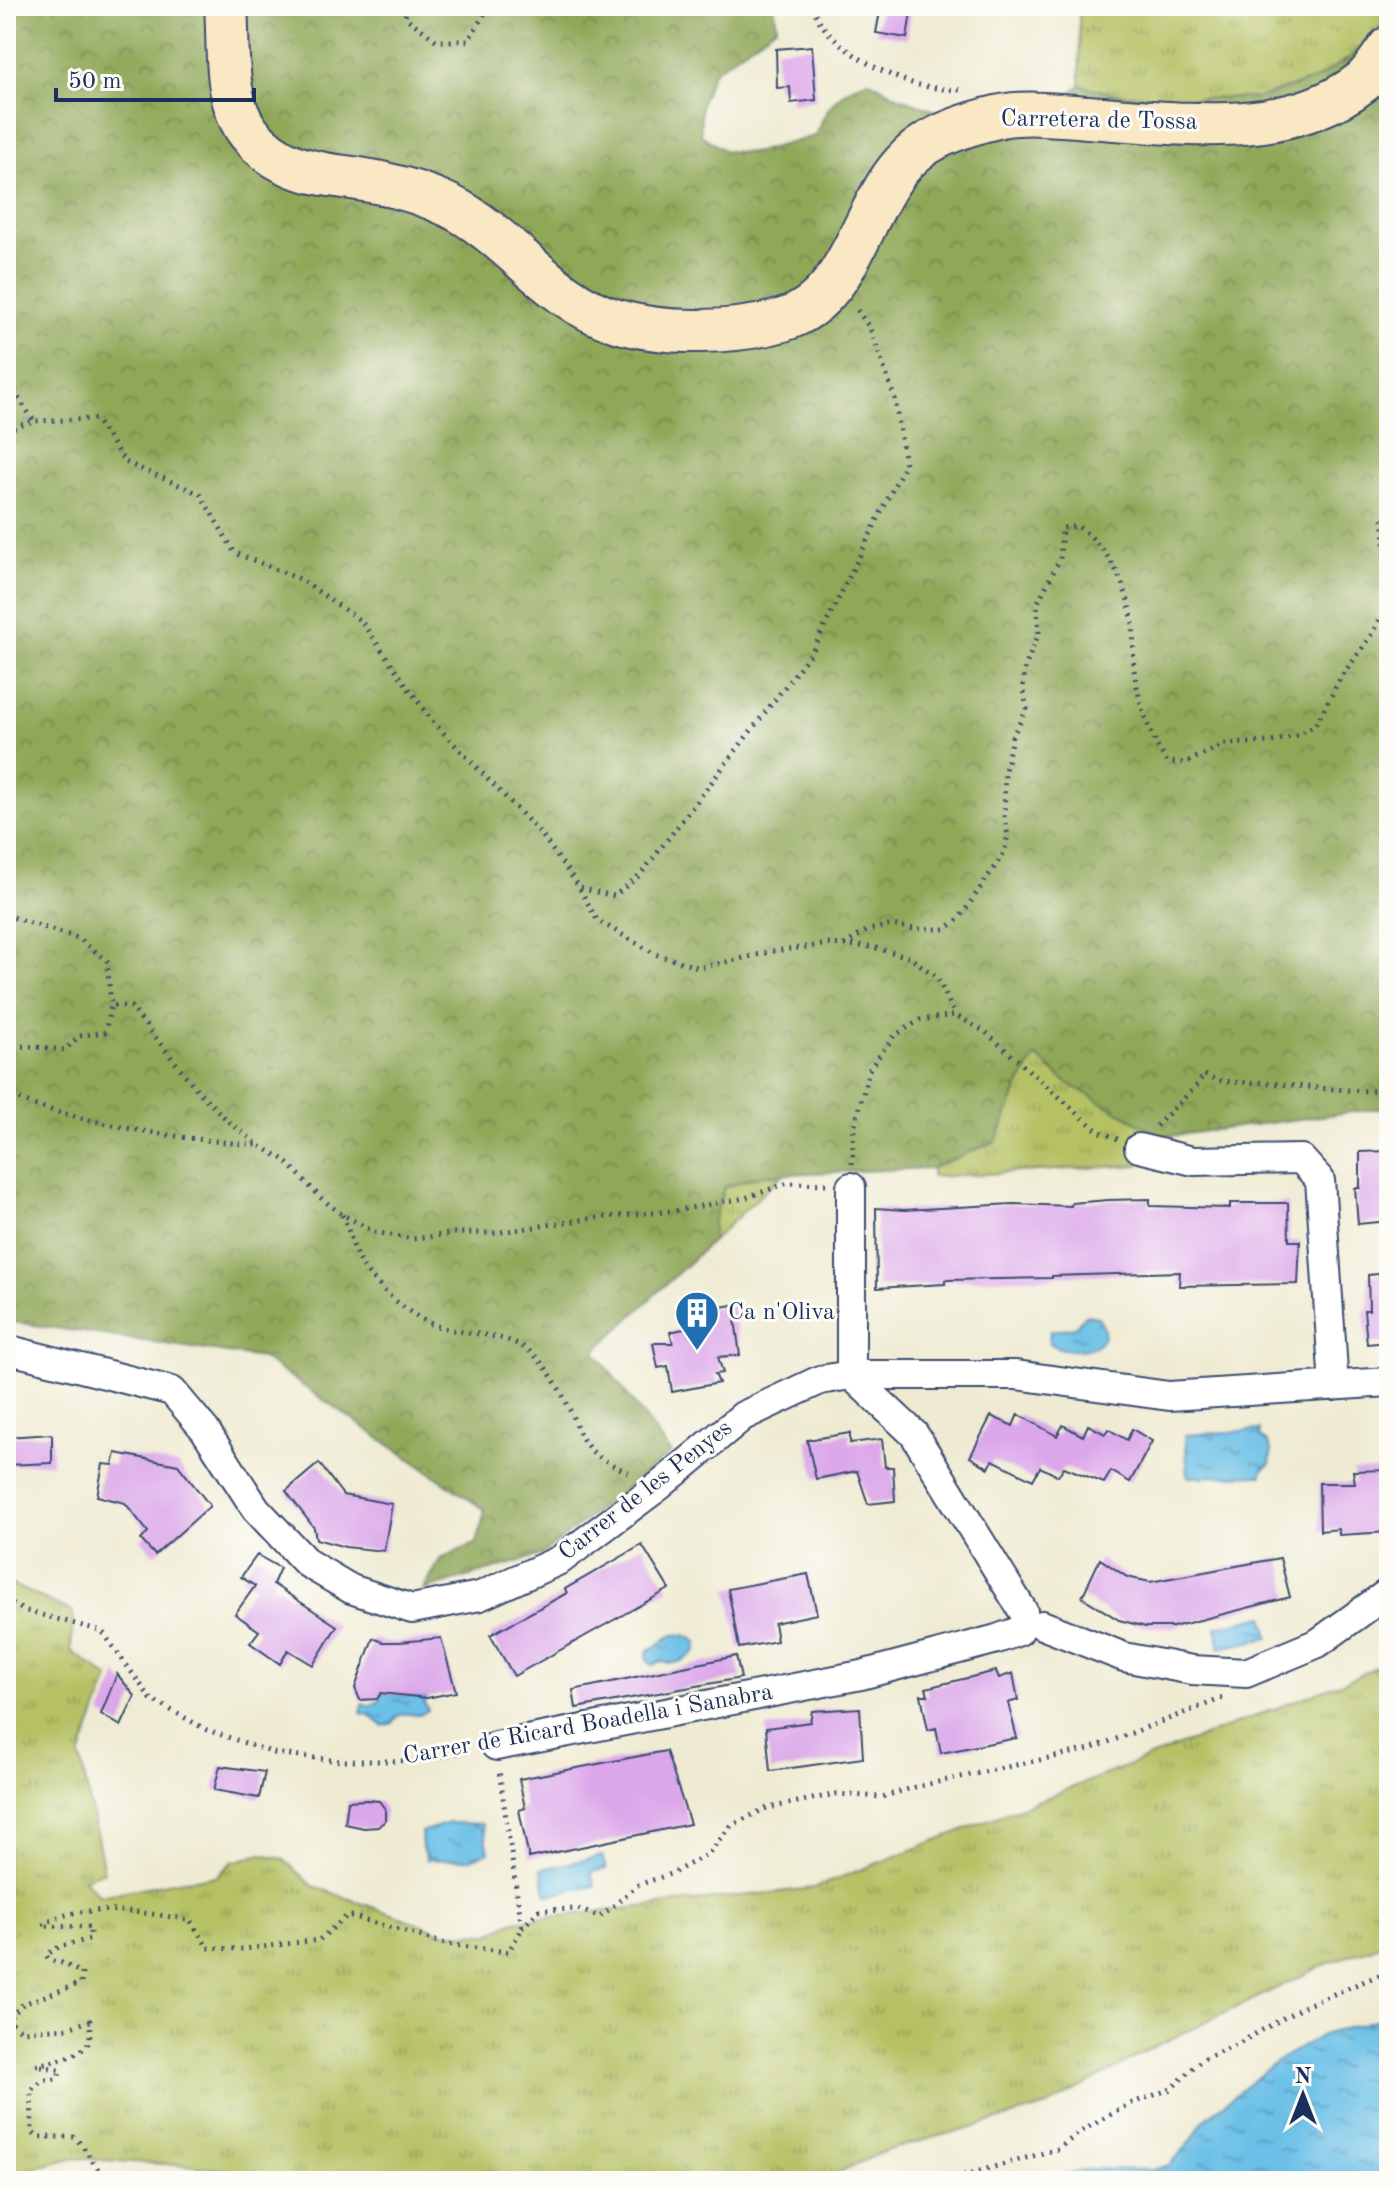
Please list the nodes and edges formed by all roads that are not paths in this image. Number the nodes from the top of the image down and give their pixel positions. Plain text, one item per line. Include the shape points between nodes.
1 (226, 6) edge
2 (1389, 48) edge
3 (1139, 1148) road end
4 (851, 1187) road end
5 (6, 1349) edge
6 (851, 1375) junction
7 (1389, 1382) edge
8 (1334, 1386) junction
9 (1389, 1592) edge
10 (1028, 1622) junction
11 (496, 1746) road end

1 - 2 main road, Carretera de Tossa via 237,112 271,155 301,169 380,183 450,206 588,309 662,330 732,329 784,320 813,305 836,281 900,168 923,145 958,128 1004,115 1234,123 1295,116 1331,103 1366,79
3 - 8 street via 1193,1161 1301,1159 1320,1180
4 - 6 street
5 - 6 street, Carrer de les Penyes via 172,1391 205,1430 256,1509 307,1563 351,1589 412,1609 480,1596 560,1560 743,1416 820,1380
6 - 8 street, Carrer de les Penyes via 1016,1375 1169,1396
6 - 10 street via 914,1434
7 - 8 street, Carrer de les Penyes
9 - 10 street via 1318,1643 1246,1673 1192,1670 1124,1657
10 - 11 street, Carrer de Ricard Boadella i Sanabra via 997,1639 861,1675

